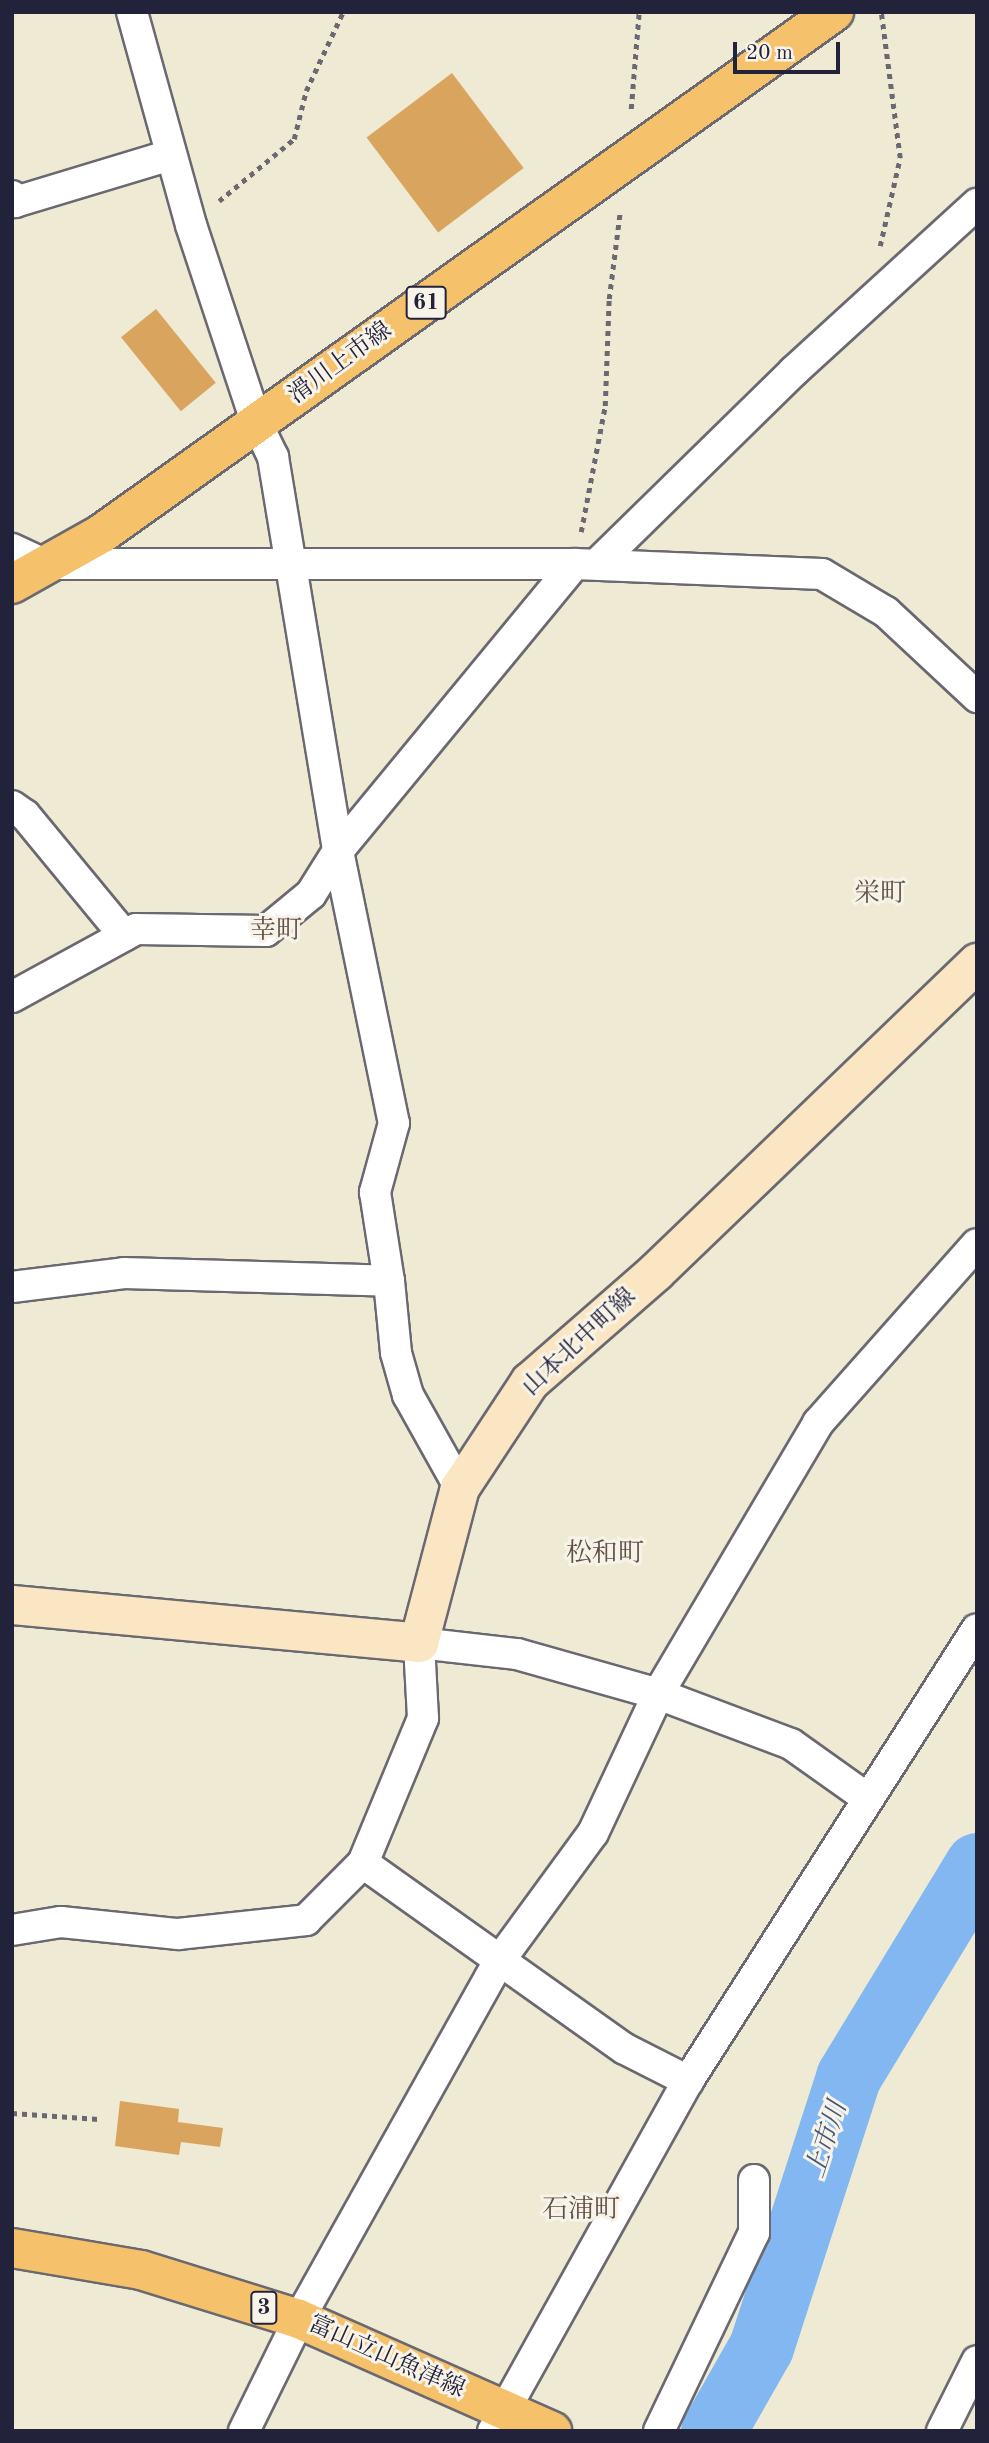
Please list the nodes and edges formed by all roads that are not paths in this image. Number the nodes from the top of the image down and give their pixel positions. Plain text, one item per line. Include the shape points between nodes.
1 (132, 12) edge
2 (834, 12) edge
3 (172, 155) junction
4 (12, 196) edge
5 (977, 204) edge
6 (257, 424) junction
7 (293, 562) junction
8 (586, 564) junction
9 (23, 565) edge
10 (977, 697) edge
11 (12, 806) edge
12 (338, 851) junction
13 (124, 935) junction
14 (977, 963) edge
15 (12, 997) edge
16 (977, 1244) edge
17 (389, 1282) junction
18 (12, 1287) edge
19 (460, 1488) junction
20 (12, 1605) edge
21 (977, 1629) edge
22 (419, 1643) junction
23 (657, 1694) junction
24 (867, 1798) junction
25 (363, 1863) junction
26 (12, 1930) edge
27 (500, 1960) junction
28 (688, 2081) junction
29 (754, 2180) dead end
30 (12, 2248) edge
31 (299, 2319) junction
32 (977, 2361) edge
33 (518, 2423) edge
34 (244, 2431) edge
35 (659, 2431) edge
36 (942, 2431) edge

1 - 3 street
2 - 6 main road, 滑川上市線 / 61
3 - 4 street via 15,202
3 - 6 street
5 - 8 street
6 - 7 street via 273,457
6 - 9 main road, 滑川上市線 / 61 via 101,534
7 - 8 street
7 - 9 street
7 - 12 street
8 - 10 street via 822,574 886,612
8 - 12 street
11 - 13 street via 25,815
12 - 13 street via 311,894 266,931 136,929
12 - 17 street via 394,1123 375,1192
13 - 15 street
14 - 19 main road, 山本北中町線 via 656,1272 530,1382
16 - 23 street via 818,1423
17 - 18 street via 124,1273
17 - 19 street via 396,1353 408,1395
19 - 22 main road, 山本北中町線
20 - 22 main road
21 - 24 street
22 - 23 street via 517,1654
22 - 25 street via 423,1718
23 - 24 street via 791,1744
23 - 27 street via 593,1833
24 - 28 street
25 - 26 street via 306,1920 178,1934 61,1922
25 - 27 street
27 - 28 street via 625,2049
27 - 31 street
28 - 33 street
29 - 35 street via 754,2233 688,2361
30 - 31 main road, 富山立山魚津線 / 3 via 141,2270
31 - 33 main road, 富山立山魚津線 / 3
31 - 34 street
32 - 36 street

